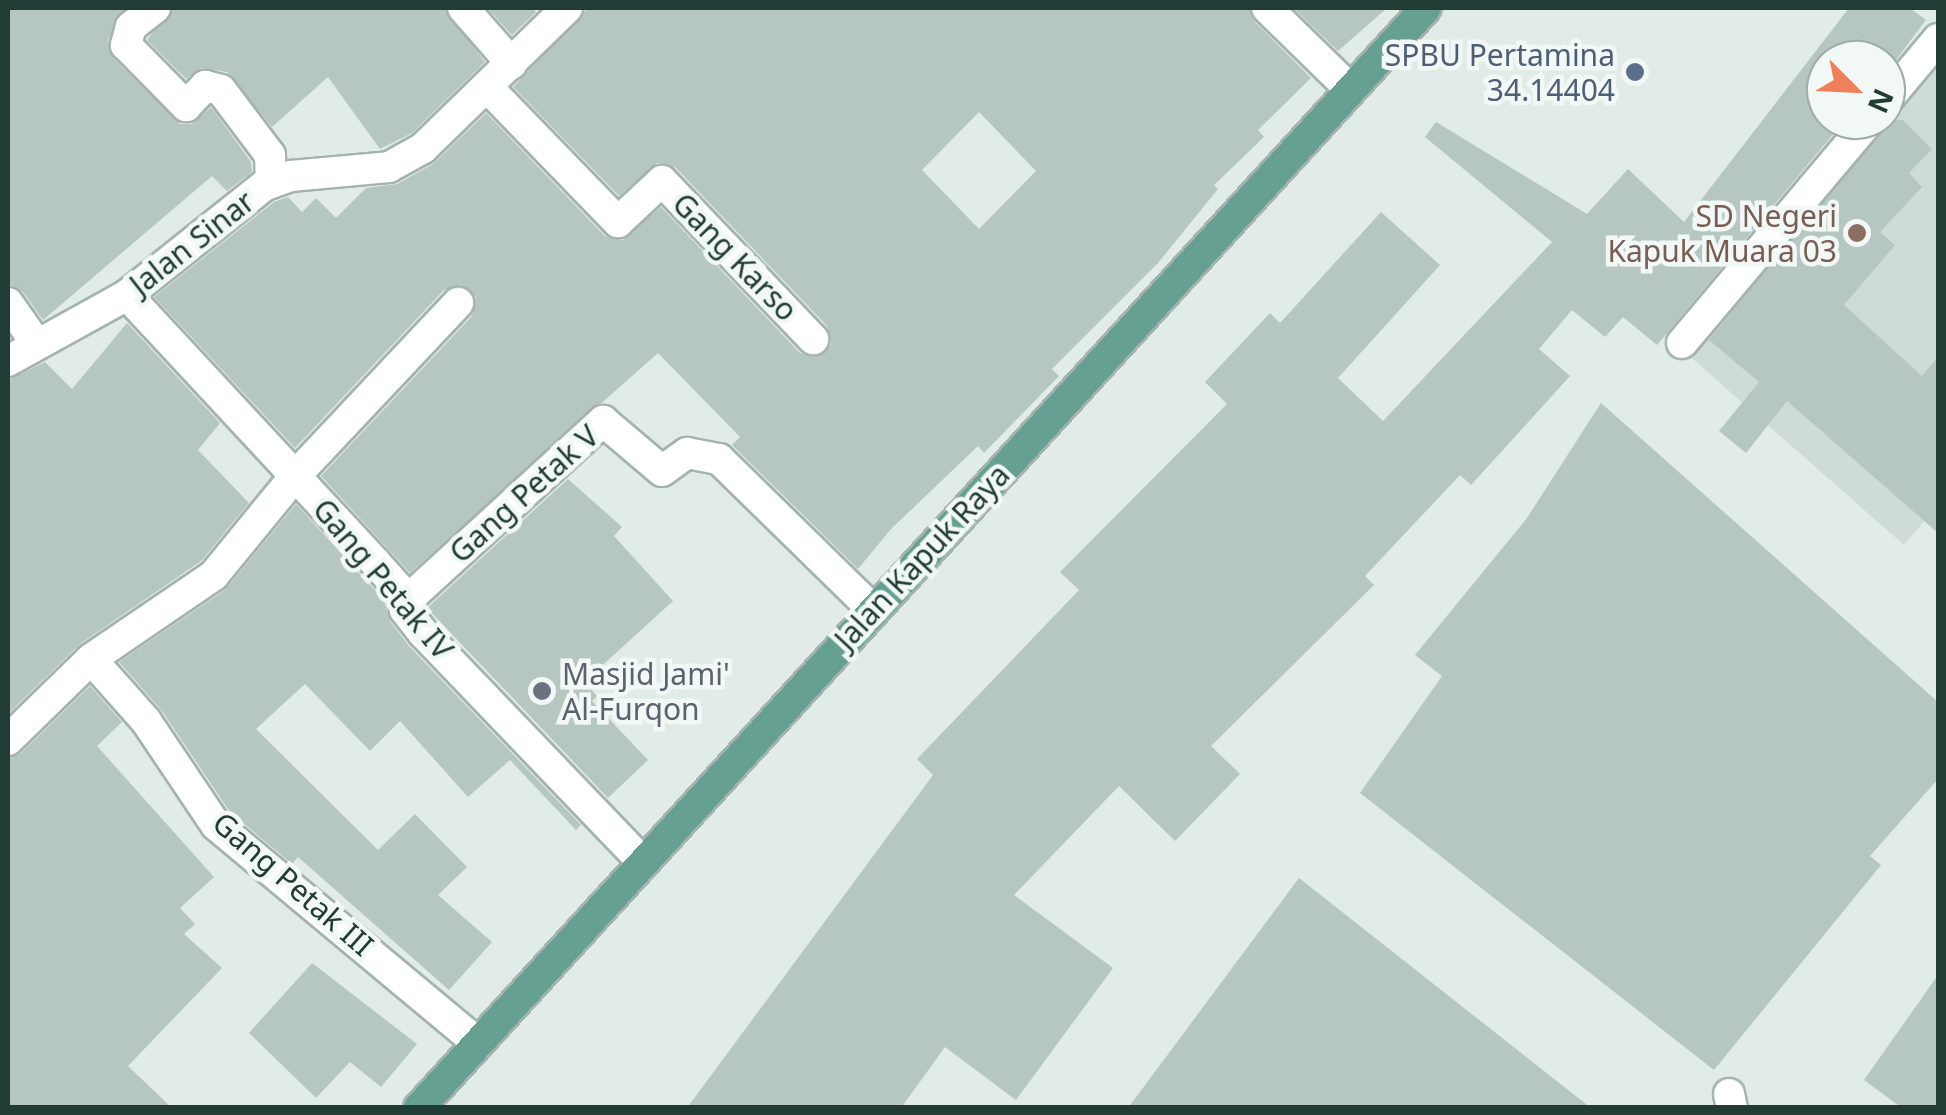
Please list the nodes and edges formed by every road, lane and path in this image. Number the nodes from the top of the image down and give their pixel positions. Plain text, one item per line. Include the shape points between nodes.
1 (155, 8) edge
2 (463, 8) edge
3 (1267, 8) edge
4 (1426, 8) edge
5 (555, 12) edge
6 (1938, 39) edge
7 (512, 64) junction
8 (1906, 77) edge
9 (488, 88) junction
10 (1350, 89) junction
11 (1853, 140) edge
12 (272, 183) junction
13 (127, 295) junction
14 (8, 303) edge
15 (458, 303) dead end
16 (813, 339) dead end
17 (36, 343) junction
18 (1682, 344) dead end
19 (8, 360) edge
20 (296, 476) junction
21 (402, 592) junction
22 (873, 610) junction
23 (91, 658) junction
24 (8, 740) edge
25 (641, 860) junction
26 (478, 1043) junction
27 (419, 1108) edge

1 - 12 street via 131,27 126,45 186,106 205,86 221,90 270,154
2 - 7 street
3 - 10 street
4 - 10 main road, Jalan Kapuk Raya
5 - 7 street, Jalan Sinar
6 - 8 street
7 - 9 street, Jalan Sinar
9 - 12 street, Jalan Sinar via 423,148 389,167
9 - 16 street, Gang Karso via 618,222 662,180
10 - 22 main road, Jalan Kapuk Raya
11 - 18 street
12 - 13 street, Jalan Sinar
13 - 17 street, Jalan Sinar
13 - 20 street, Gang Petak IV
14 - 17 street
15 - 20 street
17 - 19 street, Jalan Sinar
20 - 21 street, Gang Petak IV
20 - 23 street via 214,575
21 - 22 street, Gang Petak V via 413,595 604,421 662,471 687,453 719,460
21 - 25 street, Gang Petak IV via 405,610 423,633
22 - 25 main road, Jalan Kapuk Raya
23 - 24 street
23 - 26 street, Gang Petak III via 146,722 216,825
25 - 26 main road, Jalan Kapuk Raya
26 - 27 main road, Jalan Kapuk Raya

